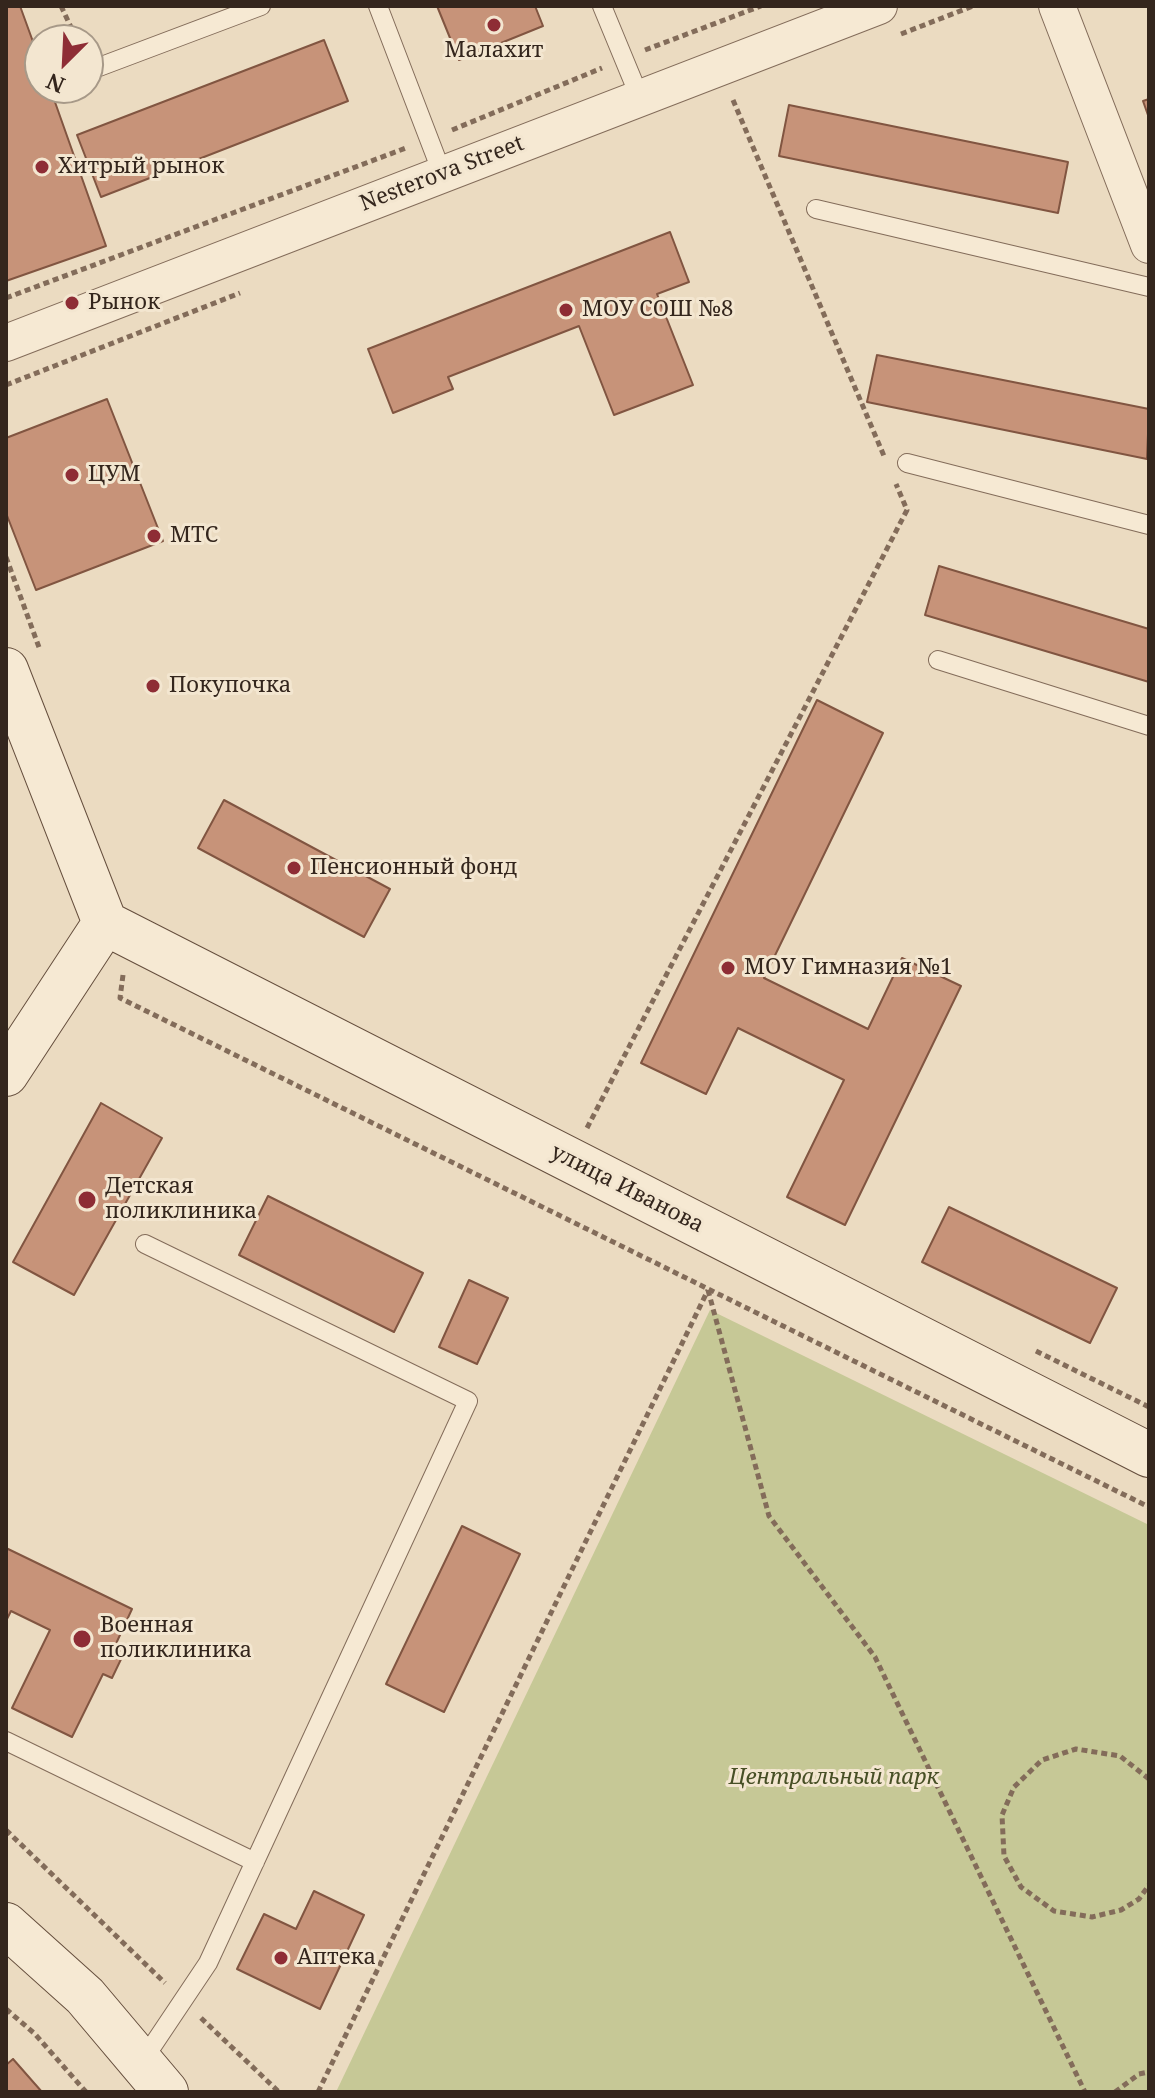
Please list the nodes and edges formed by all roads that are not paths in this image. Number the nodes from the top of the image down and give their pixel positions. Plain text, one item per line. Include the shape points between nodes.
1 (261, 6) edge
2 (378, 6) edge
3 (602, 6) edge
4 (879, 6) edge
5 (1057, 6) edge
6 (104, 65) edge
7 (640, 98) junction
8 (442, 173) junction
9 (1142, 208) edge
10 (816, 209) dead end
11 (1149, 245) edge
12 (1149, 287) edge
13 (6, 343) edge
14 (898, 464) road end
15 (1149, 525) edge
16 (938, 660) dead end
17 (24, 664) edge
18 (1149, 726) edge
19 (116, 928) junction
20 (6, 1074) edge
21 (145, 1244) dead end
22 (1149, 1455) edge
23 (6, 1741) edge
24 (255, 1862) junction
25 (6, 1925) edge
26 (154, 2077) edge

1 - 6 lane
2 - 8 lane
3 - 7 lane
4 - 7 street, Nesterova Street
5 - 9 street
7 - 8 street, Nesterova Street
8 - 13 street, Nesterova Street
9 - 11 street
10 - 12 lane
14 - 15 lane
16 - 18 lane
17 - 19 street
19 - 20 street
19 - 22 street, улица Иванова
21 - 24 lane via 468,1401
23 - 24 lane
24 - 26 lane via 208,1963 183,2000
25 - 26 street via 85,1996

